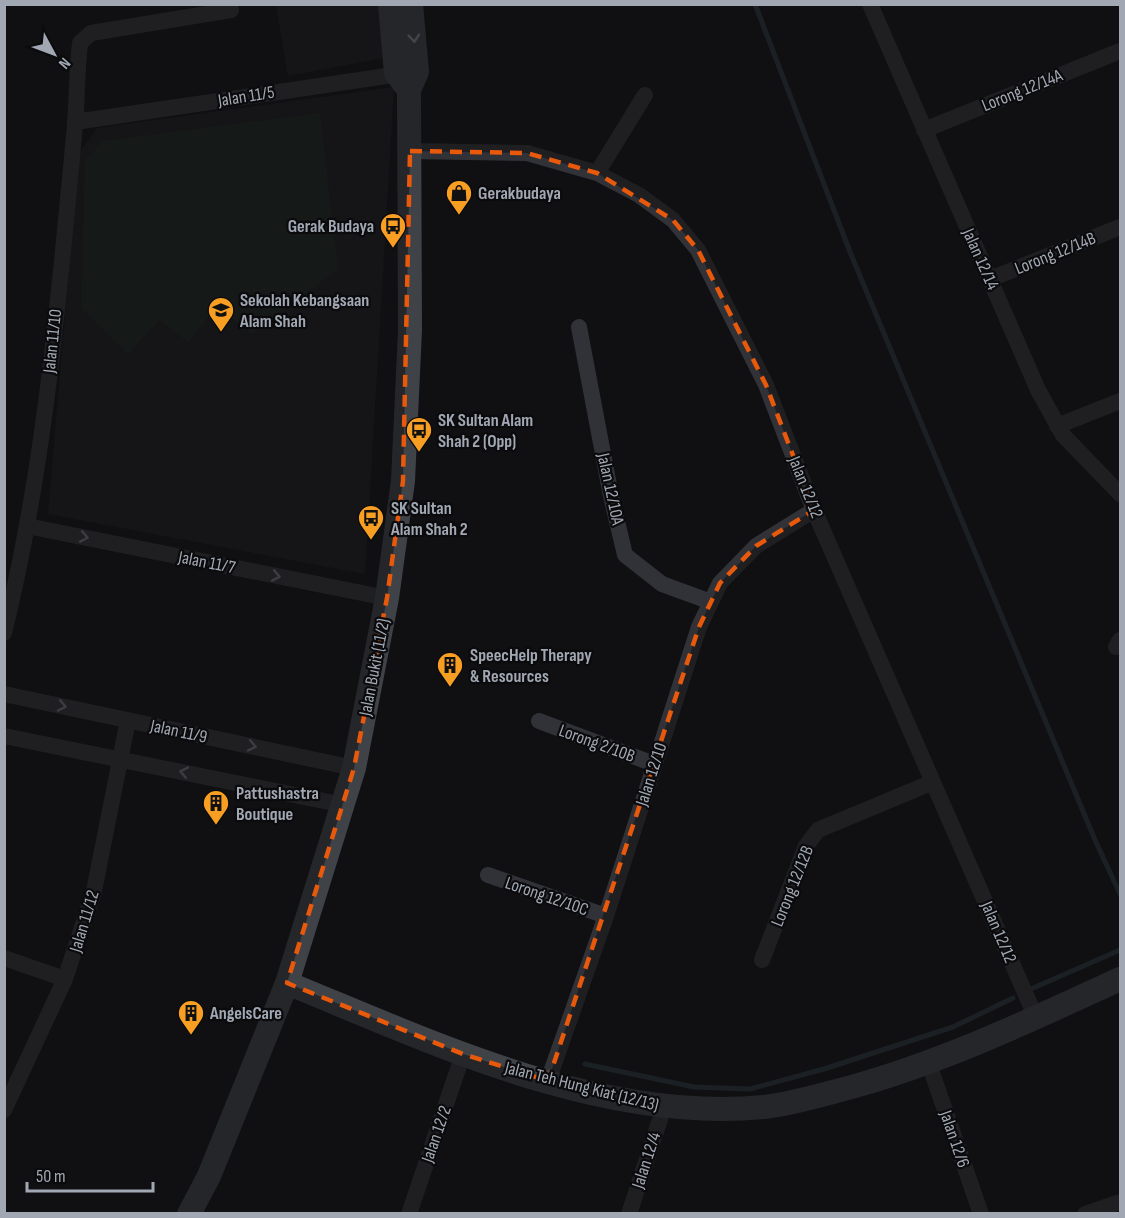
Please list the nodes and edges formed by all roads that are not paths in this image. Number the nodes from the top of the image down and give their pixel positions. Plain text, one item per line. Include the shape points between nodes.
1 (390, 4) edge
2 (411, 4) edge
3 (870, 4) edge
4 (231, 10) dead end
5 (1120, 51) edge
6 (407, 79) junction
7 (645, 95) dead end
8 (75, 122) junction
9 (924, 130) junction
10 (410, 151) junction
11 (597, 173) junction
12 (1120, 227) edge
13 (990, 279) junction
14 (579, 327) dead end
15 (1120, 401) edge
16 (1057, 426) junction
17 (1120, 494) edge
18 (814, 510) junction
19 (27, 526) junction
20 (387, 598) junction
21 (711, 602) junction
22 (4, 633) edge
23 (4, 694) edge
24 (128, 720) junction
25 (539, 721) dead end
26 (4, 736) edge
27 (120, 759) junction
28 (654, 764) junction
29 (354, 768) junction
30 (933, 782) junction
31 (344, 805) junction
32 (488, 875) dead end
33 (606, 916) junction
34 (4, 958) edge
35 (762, 960) dead end
36 (66, 979) junction
37 (1120, 980) edge
38 (287, 983) junction
39 (1036, 1018) junction
40 (463, 1054) junction
41 (929, 1064) junction
42 (548, 1081) junction
43 (664, 1107) junction
44 (4, 1110) edge
45 (1120, 1202) edge
46 (189, 1214) edge
47 (410, 1214) edge
48 (629, 1214) edge
49 (981, 1214) edge
50 (1085, 1214) edge

1 - 6 street, Jalan Bukit (11/2)
2 -> 6 street, Jalan Bukit (11/2)
3 - 9 street, Jalan 12/14
4 - 8 street, Jalan 11/10 via 84,37 80,46
5 - 9 street, Lorong 12/14A
6 - 8 street, Jalan 11/5
6 - 10 street, Jalan Bukit (11/2)
7 - 11 street
8 - 19 street, Jalan 11/10 via 42,431
9 - 13 street, Jalan 12/14
10 - 11 street, Jalan 12/12 via 527,153
10 - 20 street, Jalan Bukit (11/2) via 410,330 404,481
11 - 18 street, Jalan 12/12 via 639,195 674,220 698,250 766,385
12 - 13 street, Lorong 12/14B
13 - 16 street, Jalan 12/14
14 - 21 street, Jalan 12/10A via 626,555 662,584
15 - 16 street
16 - 17 street, Jalan 12/14
18 - 21 street, Jalan 12/10 via 756,546 720,583
18 - 30 street, Jalan 12/12
19 -> 20 street, Jalan 11/7
19 - 22 street, Jalan 11/10
20 - 29 street, Jalan Bukit (11/2)
21 - 28 street, Jalan 12/10 via 699,627
23 -> 24 street, Jalan 11/9
24 - 27 street, Jalan 11/12
24 -> 29 street, Jalan 11/9
25 - 28 street, Lorong 2/10B
26 - 27 street
31 -> 27 street
27 - 36 street, Jalan 11/12 via 94,891
28 - 33 street, Jalan 12/10
29 - 31 street, Jalan Bukit (11/2)
30 - 35 street, Lorong 12/12B via 818,830 806,846
30 - 39 street, Jalan 12/12
31 - 38 street, Jalan Bukit (11/2)
32 - 33 street, Lorong 12/10C
33 - 42 street, Jalan 12/10
34 - 36 street
36 - 44 street, Jalan 11/12
37 - 39 street, Jalan Teh Hung Kiat (12/13)
38 - 40 street, Jalan Teh Hung Kiat (12/13)
38 - 46 street, Jalan Bukit (11/2) via 209,1176
39 - 41 street, Jalan Teh Hung Kiat (12/13)
40 - 42 street, Jalan Teh Hung Kiat (12/13)
40 - 47 street, Jalan 12/2
41 - 43 street, Jalan Teh Hung Kiat (12/13) via 766,1107
41 - 49 street, Jalan 12/6
42 - 43 street, Jalan Teh Hung Kiat (12/13)
43 - 48 street, Jalan 12/4
45 - 50 street

